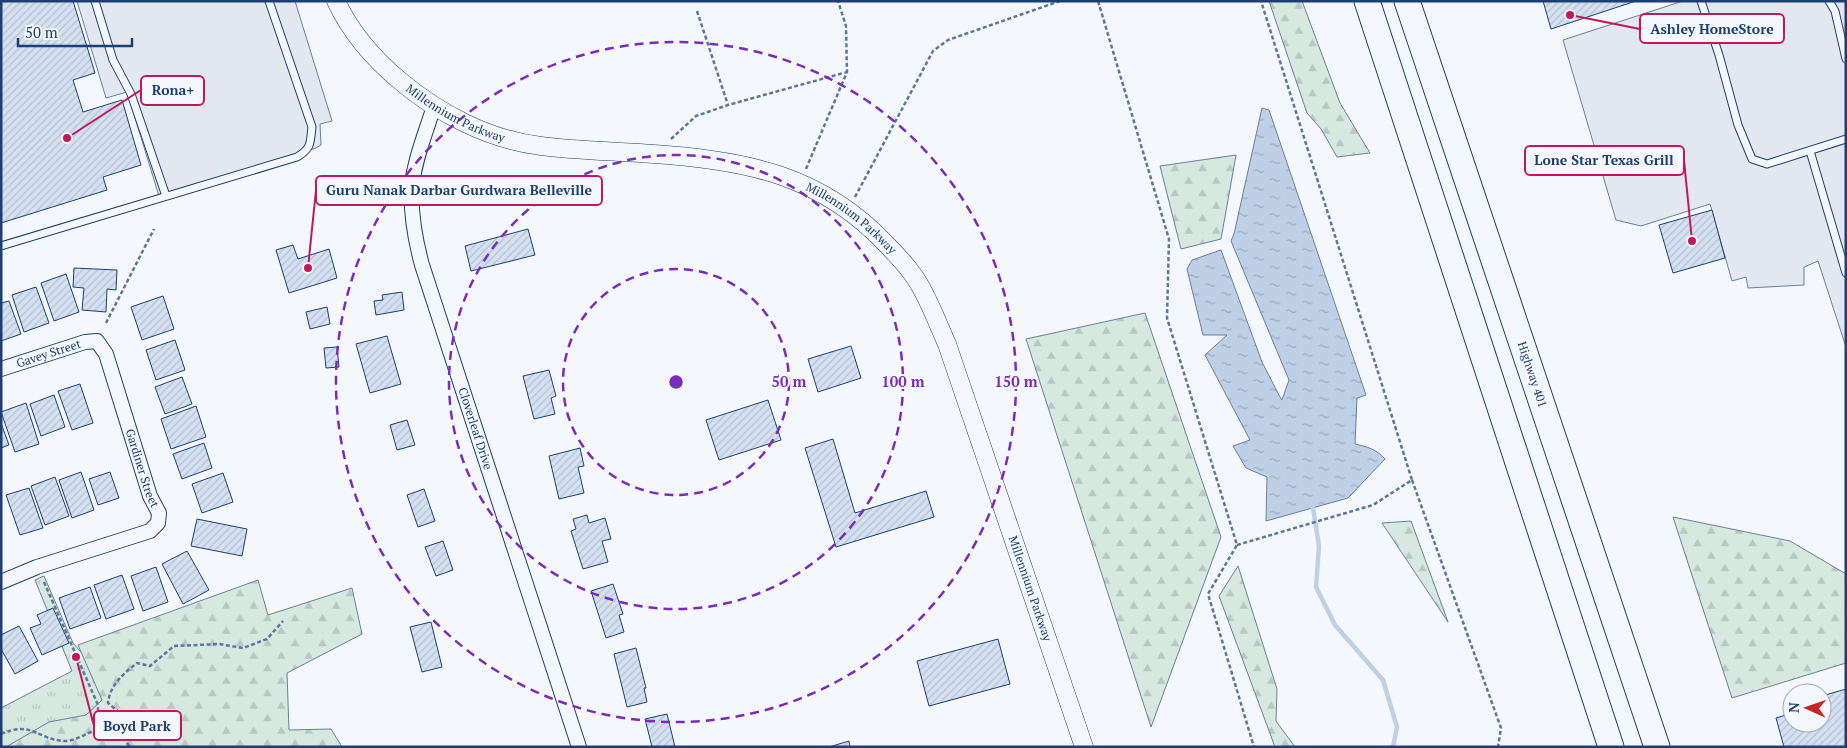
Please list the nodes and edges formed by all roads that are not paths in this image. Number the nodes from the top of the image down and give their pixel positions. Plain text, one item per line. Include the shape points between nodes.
1 (95, 1) edge
2 (269, 1) edge
3 (336, 1) edge
4 (1367, 1) edge
5 (1407, 1) edge
6 (1701, 1) edge
7 (1829, 1) edge
8 (1846, 59) edge
9 (434, 106) junction
10 (1846, 139) edge
11 (1810, 151) junction
12 (166, 196) junction
13 (1, 246) edge
14 (1846, 273) edge
15 (97, 341) joint
16 (1, 368) edge
17 (1, 582) edge
18 (579, 747) edge
19 (1084, 747) edge
20 (1611, 747) edge
21 (1657, 747) edge

1 - 12 lane via 113,60 131,94
2 - 12 lane via 312,127 310,145 297,157
3 - 9 street, Millennium Parkway via 358,36 382,64
4 - 20 highway
5 - 21 highway, Highway 401
6 - 11 lane via 1738,125 1752,159 1767,164
7 - 8 lane via 1835,11
9 - 18 street, Cloverleaf Drive via 412,184 414,237
9 - 19 street, Millennium Parkway via 492,134 540,146 656,154 746,165 801,182 859,218 915,278 935,316 958,374
10 - 11 lane
11 - 14 lane
12 - 13 lane
15 - 16 street, Gavey Street
15 - 17 street, Gardiner Street via 106,354 158,513 158,523 150,531 37,567

